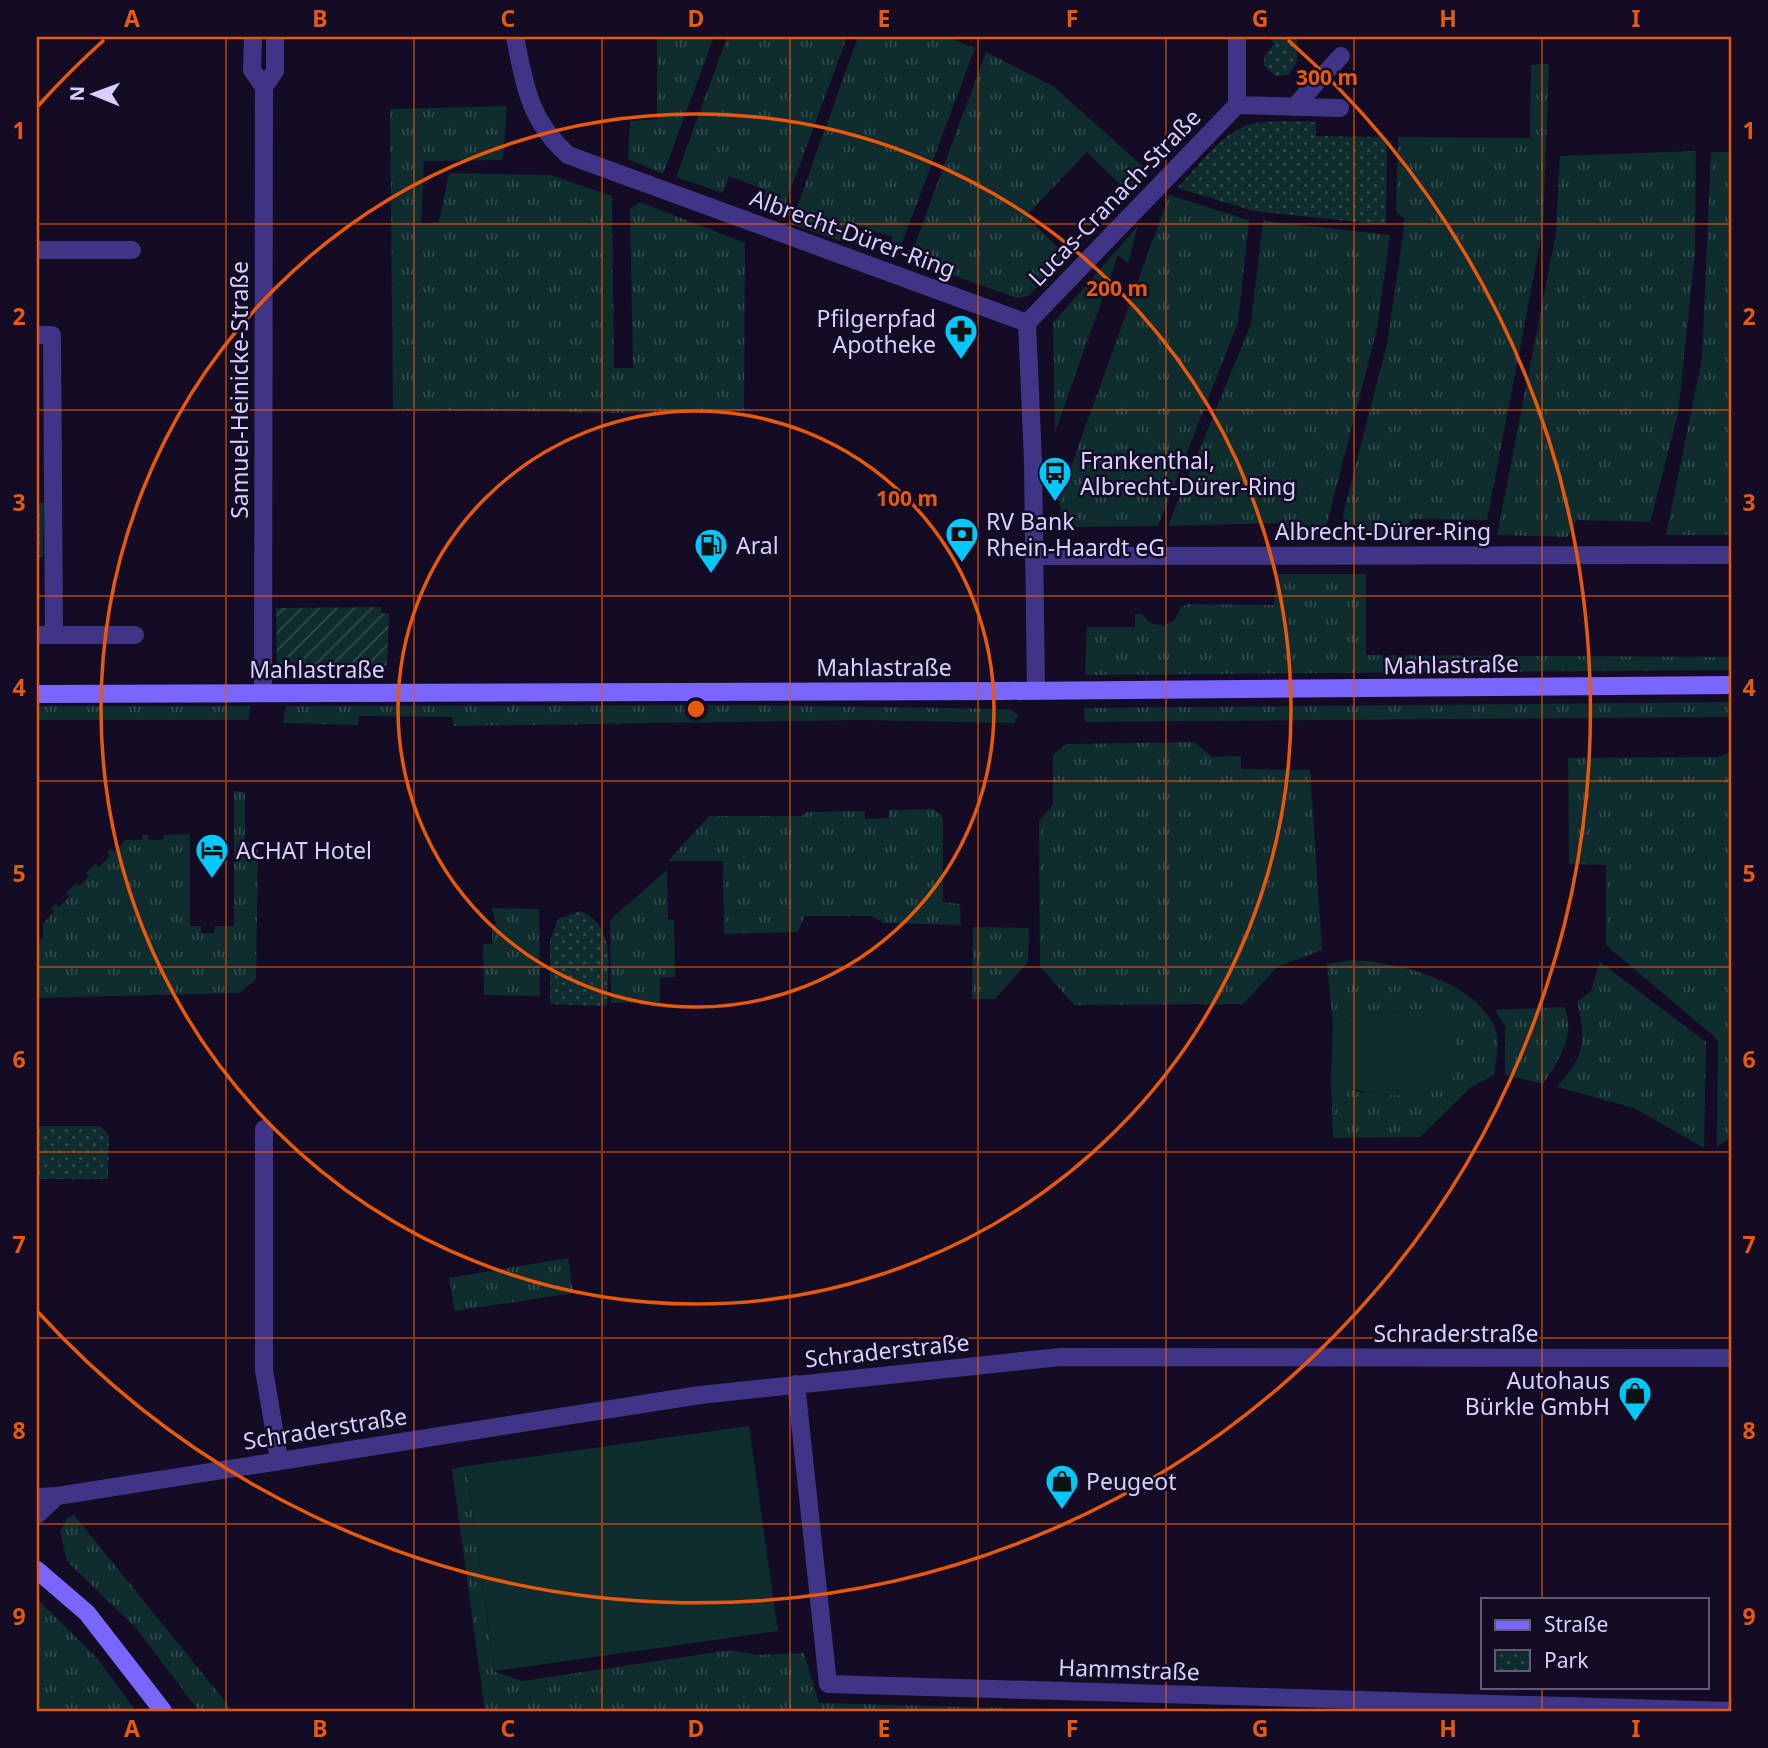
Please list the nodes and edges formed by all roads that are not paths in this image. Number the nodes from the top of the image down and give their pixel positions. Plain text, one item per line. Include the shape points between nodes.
1 (253, 37) edge
2 (275, 37) edge
3 (514, 37) edge
4 (1237, 37) edge
5 (1341, 56) dead end
6 (264, 87) junction
7 (1237, 105) junction
8 (1294, 107) junction
9 (1340, 108) dead end
10 (37, 250) edge
11 (132, 250) dead end
12 (1027, 323) junction
13 (37, 335) edge
14 (1731, 555) edge
15 (1035, 556) junction
16 (45, 635) edge
17 (135, 635) dead end
18 (1731, 685) edge
19 (1036, 691) junction
20 (263, 693) junction
21 (37, 694) edge
22 (264, 1129) dead end
23 (1731, 1358) edge
24 (796, 1384) junction
25 (279, 1460) junction
26 (57, 1496) junction
27 (37, 1497) edge
28 (37, 1515) edge
29 (37, 1570) edge
30 (161, 1709) edge
31 (1730, 1711) edge

1 - 6 street, Samuel-Heinicke-Straße via 252,70
2 - 6 street, Samuel-Heinicke-Straße via 275,71
3 - 12 street, Albrecht-Dürer-Ring via 535,114 547,136 568,155
4 - 7 street
5 - 8 street
6 - 20 street, Samuel-Heinicke-Straße
7 - 8 street
7 - 12 street, Lucas-Cranach-Straße
8 - 9 street
10 - 11 street
12 - 15 street
13 - 16 street via 52,335
14 - 15 street, Albrecht-Dürer-Ring
15 - 19 street
16 - 17 street
18 - 19 street, Mahlastraße
19 - 20 street, Mahlastraße
20 - 21 street, Mahlastraße
22 - 25 street via 264,1370
23 - 24 street, Schraderstraße via 1060,1356
24 - 25 street, Schraderstraße
24 - 31 street, Hammstraße via 828,1684
25 - 26 street, Schraderstraße
26 - 27 street, Schraderstraße
26 - 28 street
29 - 30 street via 87,1614

